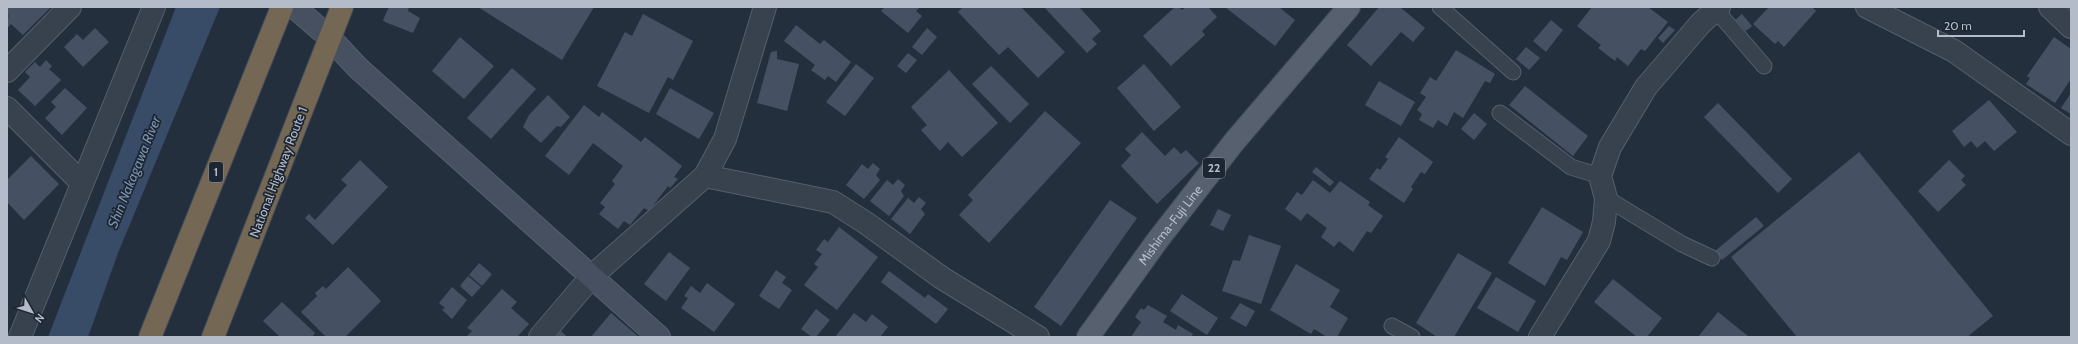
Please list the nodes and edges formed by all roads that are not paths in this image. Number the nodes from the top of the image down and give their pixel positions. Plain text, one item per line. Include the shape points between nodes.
1 (70, 7) edge
2 (154, 7) edge
3 (282, 7) edge
4 (294, 7) edge
5 (342, 7) edge
6 (765, 7) edge
7 (1349, 7) edge
8 (1440, 7) edge
9 (1867, 7) edge
10 (2050, 7) edge
11 (1717, 8) edge
12 (2071, 27) edge
13 (330, 38) junction
14 (1764, 66) dead end
15 (7, 71) edge
16 (1512, 72) dead end
17 (7, 108) edge
18 (1500, 113) dead end
19 (2071, 134) edge
20 (705, 176) junction
21 (1600, 176) junction
22 (82, 182) junction
23 (1606, 198) junction
24 (1712, 258) dead end
25 (592, 276) junction
26 (1392, 326) dead end
27 (20, 337) edge
28 (150, 337) edge
29 (213, 337) edge
30 (540, 337) edge
31 (659, 337) edge
32 (1038, 337) edge
33 (1088, 337) edge
34 (1412, 337) edge
35 (1540, 337) edge

1 - 15 street
2 - 22 street
3 - 28 highway, 1
4 - 13 street
5 - 13 highway, National Highway Route 1
6 - 20 street via 725,139
7 - 33 main road, Mishima-Fuji Line / 22 via 1234,142 1156,241
8 - 16 lane
9 - 19 street via 1954,51
10 - 12 street
11 - 14 lane
11 - 21 street via 1646,87 1610,147
13 - 25 street via 358,68
13 - 29 highway, National Highway Route 1
17 - 22 street
18 - 21 lane via 1572,167
20 - 25 street
20 - 32 street via 833,202 942,278
21 - 23 street
22 - 27 street
23 - 24 lane via 1682,244
23 - 35 street via 1599,241
25 - 30 street
25 - 31 street
26 - 34 lane

